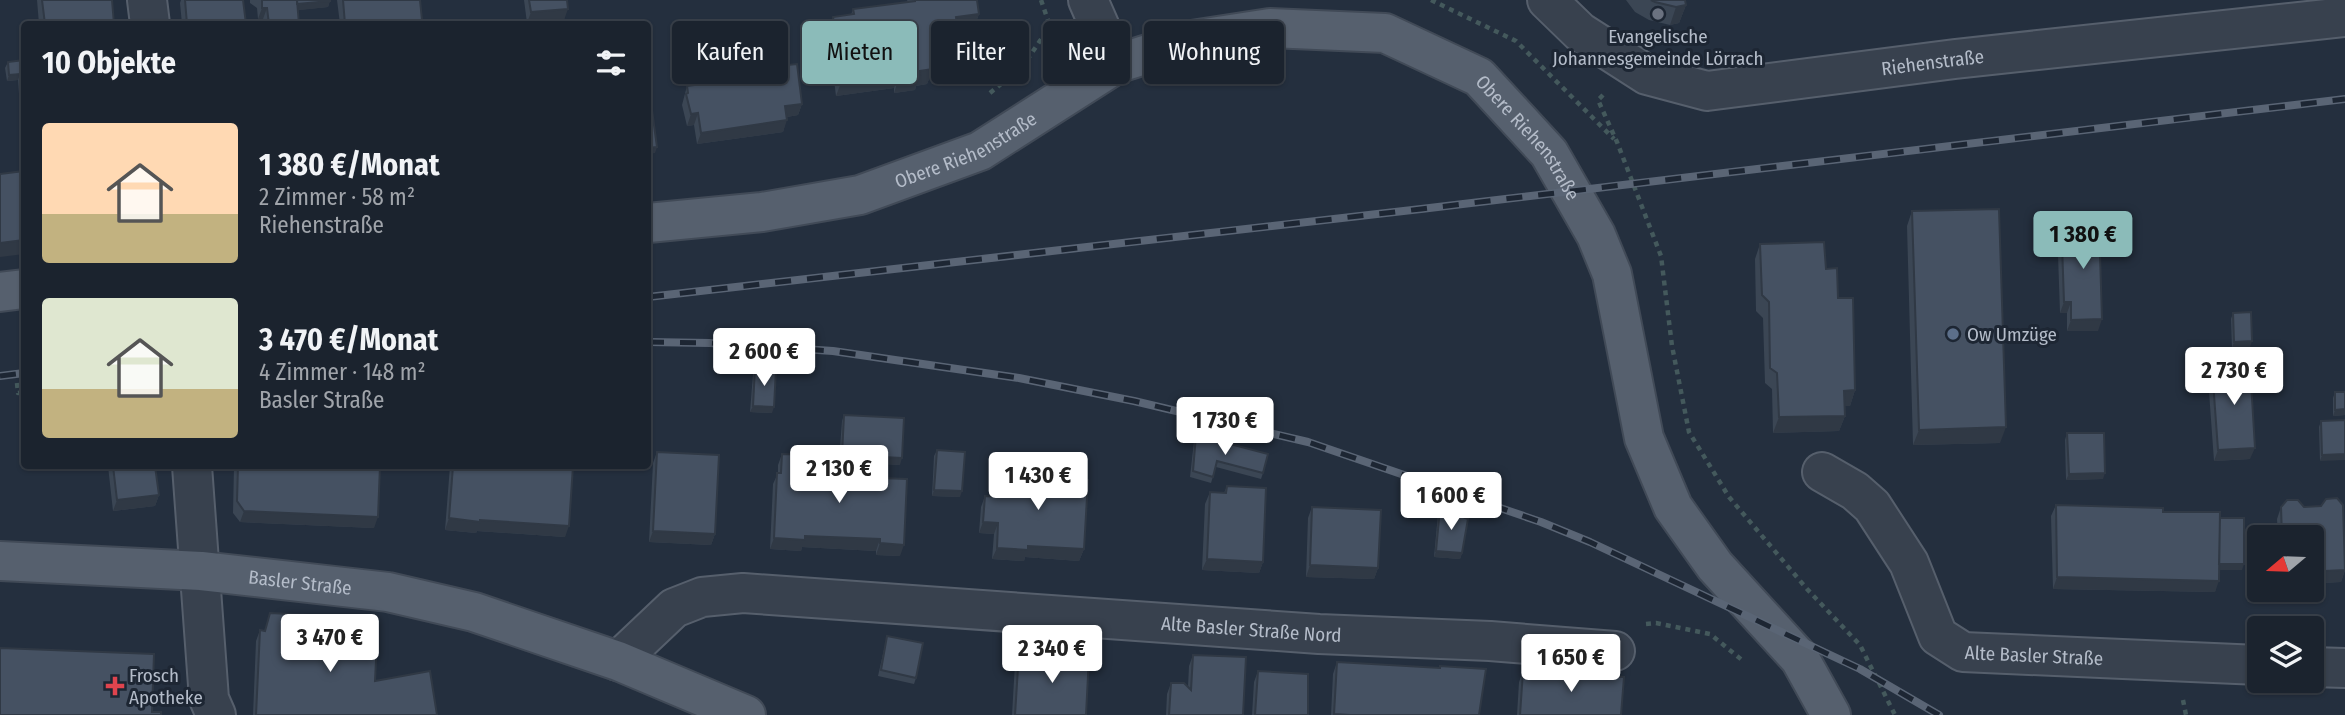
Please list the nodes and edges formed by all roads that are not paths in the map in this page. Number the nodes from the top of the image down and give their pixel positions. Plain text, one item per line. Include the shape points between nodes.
1 (147, 0) edge
2 (1088, 0) edge
3 (1547, 0) edge
4 (2345, 17) edge
5 (150, 21) edge
6 (1097, 21) edge
7 (1130, 60) edge
8 (1085, 84) edge
9 (651, 223) edge
10 (21, 289) edge
11 (0, 292) edge
12 (192, 469) edge
13 (1822, 472) dead end
14 (0, 561) edge
15 (201, 571) junction
16 (1626, 638) road end
17 (618, 661) junction
18 (2247, 664) edge
19 (2324, 667) edge
20 (2345, 668) edge
21 (216, 715) edge
22 (746, 715) edge
23 (1831, 715) edge

1 - 5 street
2 - 6 street
3 - 4 street, Riehenstraße via 1580,32 1647,75 1707,91
7 - 23 main road, Obere Riehenstraße via 1192,40 1270,28 1385,33 1479,77 1549,153 1596,234 1612,274 1644,438 1672,507 1715,566 1800,659
8 - 9 main road, Obere Riehenstraße via 979,151 860,195 762,212
10 - 11 main road
12 - 15 street
13 - 18 street, Alte Basler Straße via 1872,506 1909,562 1938,636 1963,652
14 - 15 main road, Basler Straße
15 - 17 main road, Basler Straße via 388,592 474,612
15 - 21 street via 209,699
16 - 17 street, Alte Basler Straße Nord via 1490,641 1305,633 743,593 702,597 674,608
17 - 22 main road, Basler Straße
19 - 20 street

